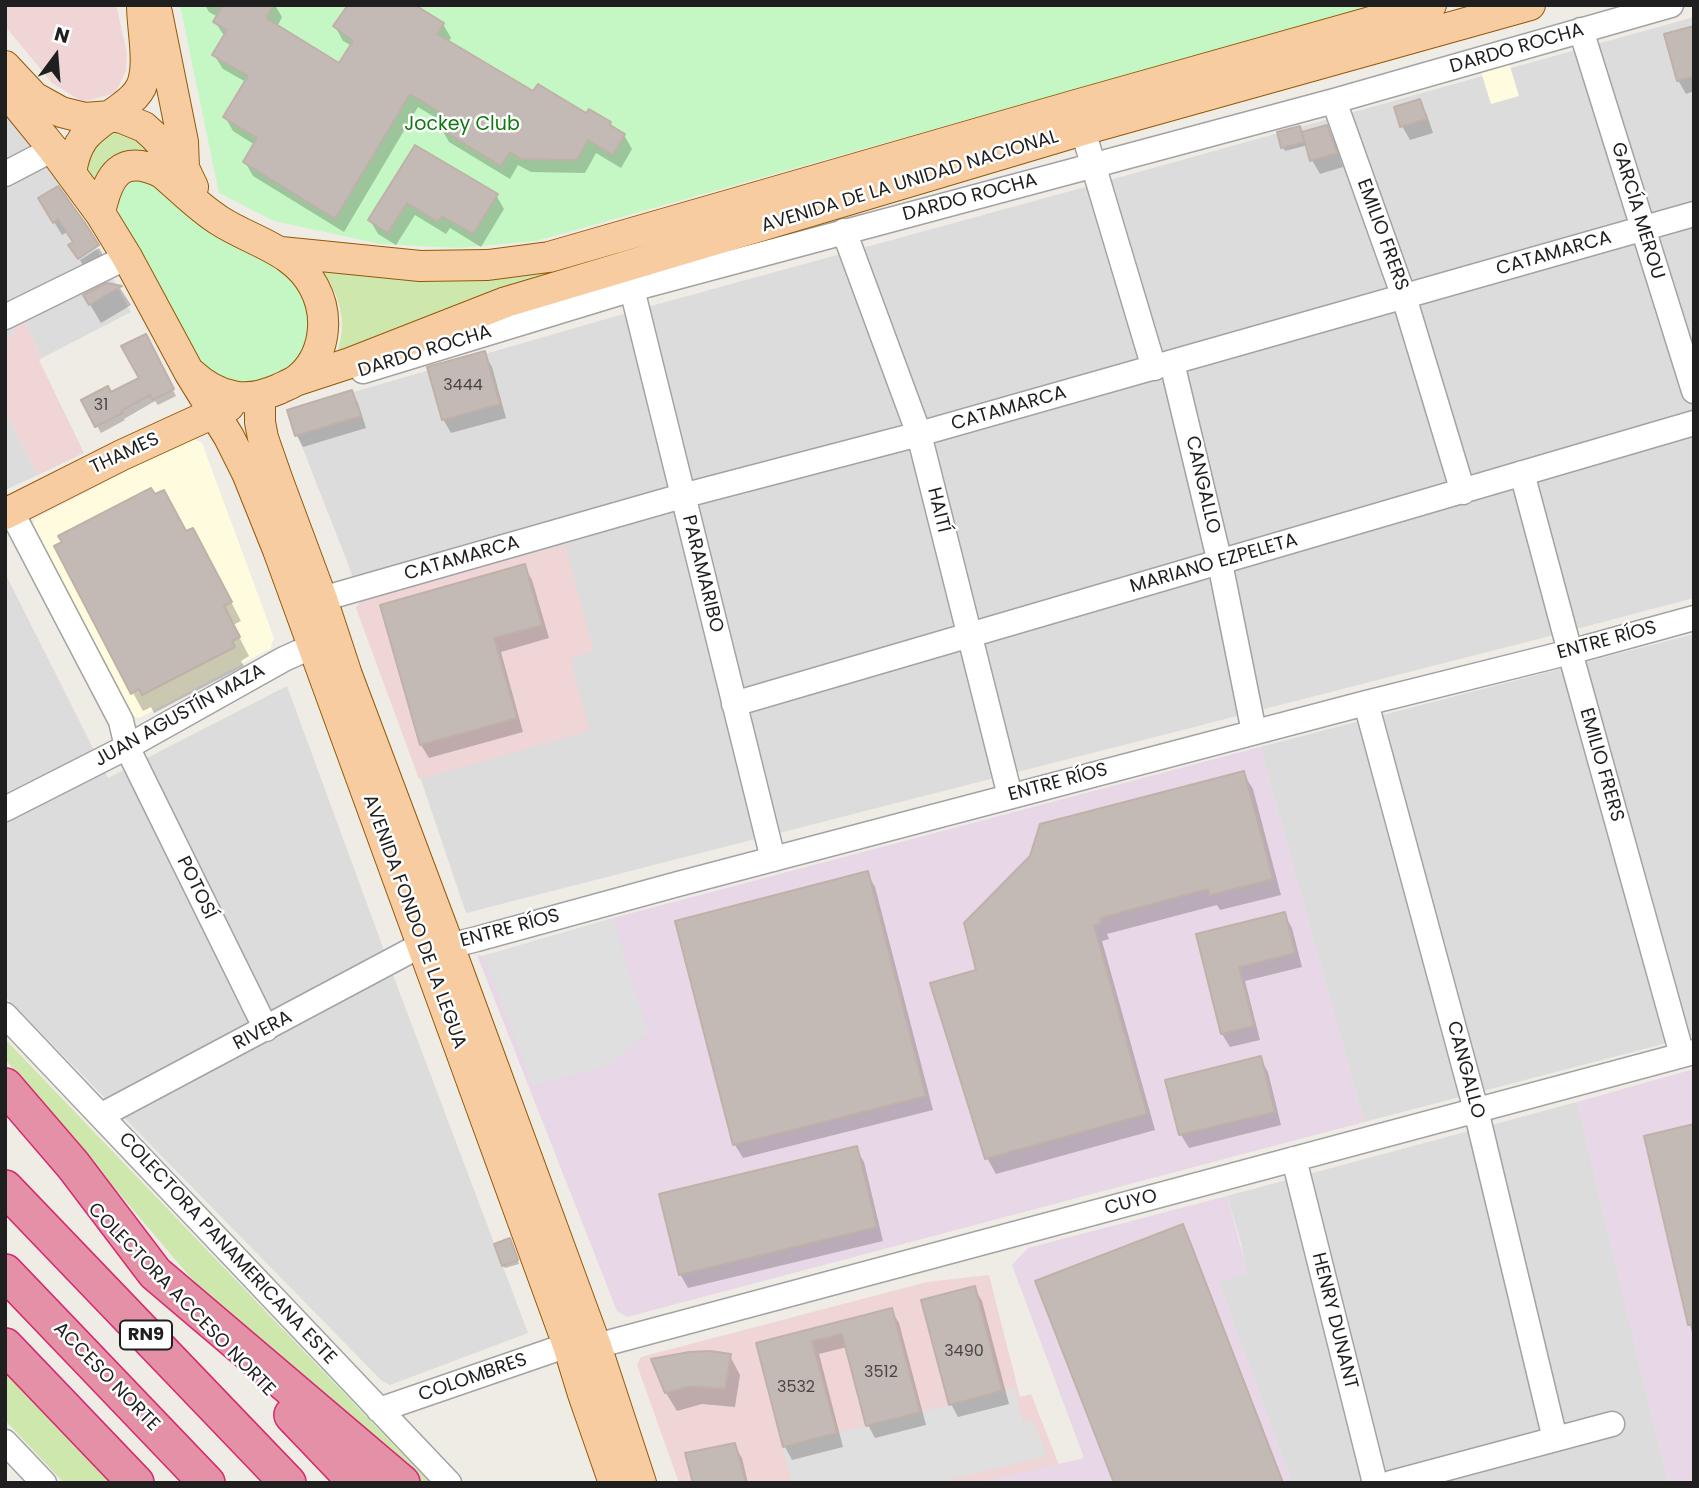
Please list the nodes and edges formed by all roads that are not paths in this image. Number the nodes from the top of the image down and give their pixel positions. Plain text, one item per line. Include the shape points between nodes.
1 (142, 5) edge
2 (153, 5) edge
3 (1431, 5) edge
4 (1530, 5) edge
5 (1671, 5) edge
6 (1581, 30) junction
7 (5, 66) edge
8 (5, 90) edge
9 (1334, 101) junction
10 (110, 116) junction
11 (1079, 117) junction
12 (53, 149) junction
13 (1095, 165) junction
14 (184, 168) junction
15 (71, 173) junction
16 (5, 174) edge
17 (201, 207) junction
18 (100, 212) junction
19 (1694, 214) edge
20 (1642, 229) junction
21 (844, 231) junction
22 (281, 252) junction
23 (127, 257) junction
24 (632, 289) junction
25 (1404, 297) junction
26 (5, 317) edge
27 (1163, 365) junction
28 (189, 372) junction
29 (298, 380) junction
30 (1694, 391) edge
31 (259, 396) junction
32 (213, 413) junction
33 (1694, 423) edge
34 (919, 434) junction
35 (1522, 473) junction
36 (1463, 492) junction
37 (682, 496) junction
38 (7, 518) edge
39 (1220, 563) junction
40 (322, 599) junction
41 (1694, 618) edge
42 (969, 636) junction
43 (313, 646) junction
44 (1570, 652) junction
45 (1366, 703) junction
46 (734, 705) junction
47 (1254, 732) junction
48 (127, 747) junction
49 (1010, 796) junction
50 (5, 809) edge
51 (773, 859) junction
52 (436, 945) junction
53 (5, 1015) edge
54 (266, 1029) junction
55 (1688, 1054) edge
56 (5, 1086) edge
57 (1476, 1110) junction
58 (102, 1115) junction
59 (5, 1117) edge
60 (1293, 1159) junction
61 (5, 1188) edge
62 (5, 1272) edge
63 (155, 1273) junction
64 (582, 1345) junction
65 (5, 1349) edge
66 (379, 1410) junction
67 (1612, 1424) dead end
68 (1555, 1439) junction
69 (5, 1442) edge
70 (1468, 1473) edge
71 (44, 1483) edge
72 (136, 1483) edge
73 (207, 1483) edge
74 (288, 1483) edge
75 (357, 1483) edge
76 (402, 1483) edge
77 (449, 1483) edge
78 (614, 1483) edge
79 (640, 1483) edge
80 (1375, 1483) edge
81 (1391, 1483) edge

1 - 10 main road via 142,85
2 - 14 main road via 183,142
3 - 11 main road, AVENIDA DE LA UNIDAD NACIONAL
4 - 11 main road, AVENIDA DE LA UNIDAD NACIONAL
5 - 6 street, DARDO ROCHA
6 - 9 street, DARDO ROCHA
6 - 20 street, GARCÍA MEROU
7 - 10 main road via 34,97 61,113 85,118
8 - 12 main road
9 - 13 street, DARDO ROCHA
9 - 25 street, EMILIO FRERS
10 - 14 main road via 144,127
10 - 15 main road via 78,145
11 - 13 street, CANGALLO
11 - 22 main road, AVENIDA DE LA UNIDAD NACIONAL via 549,257 488,265 420,266
11 - 29 main road, AVENIDA DE LA UNIDAD NACIONAL via 506,302
12 - 15 main road
12 - 16 street
13 - 21 street, DARDO ROCHA
13 - 27 street, CANGALLO
14 - 17 main road
15 - 18 main road
17 - 18 main road via 162,173 137,166 112,177
17 - 22 main road
18 - 23 main road, AVENIDA FONDO DE LA LEGUA
19 - 20 street, CATAMARCA
20 - 25 street, CATAMARCA
20 - 30 street, GARCÍA MEROU
21 - 24 street, DARDO ROCHA
21 - 34 street, HAITÍ
22 - 29 main road via 302,268 323,312 323,337 314,361
23 - 26 street
23 - 28 main road, AVENIDA FONDO DE LA LEGUA
24 - 31 street, DARDO ROCHA via 322,383
24 - 37 street, PARAMARIBO
25 - 27 street, CATAMARCA
25 - 36 street, EMILIO FRERS
27 - 34 street, CATAMARCA
27 - 39 street, CANGALLO
28 - 31 main road via 208,388 232,396
28 - 32 main road, AVENIDA FONDO DE LA LEGUA
29 - 31 main road, AVENIDA DE LA UNIDAD NACIONAL
31 - 32 main road, THAMES
31 - 40 main road, AVENIDA FONDO DE LA LEGUA via 263,438
32 - 38 main road, THAMES via 122,455
32 - 43 main road, AVENIDA FONDO DE LA LEGUA via 247,473
33 - 35 street, MARIANO EZPELETA
34 - 37 street, CATAMARCA
34 - 42 street, HAITÍ
35 - 36 street, MARIANO EZPELETA
35 - 44 street, EMILIO FRERS
36 - 39 street, MARIANO EZPELETA
37 - 40 street, CATAMARCA
37 - 46 street, PARAMARIBO
38 - 48 street, POTOSÍ via 121,721
39 - 42 street, MARIANO EZPELETA
39 - 47 street, CANGALLO
40 - 43 street
40 - 52 main road, AVENIDA FONDO DE LA LEGUA
41 - 44 street, ENTRE RÍOS
42 - 46 street, MARIANO EZPELETA
42 - 49 street, HAITÍ
43 - 48 street, JUAN AGUSTÍN MAZA
43 - 52 main road, AVENIDA FONDO DE LA LEGUA
44 - 45 street, ENTRE RÍOS
44 - 55 street, EMILIO FRERS
45 - 47 street, ENTRE RÍOS
45 - 57 street, CANGALLO
46 - 51 street, PARAMARIBO
47 - 49 street, ENTRE RÍOS
48 - 50 street, JUAN AGUSTÍN MAZA
48 - 54 street, POTOSÍ
49 - 51 street, ENTRE RÍOS
51 - 52 street, ENTRE RÍOS
52 - 54 street, RIVERA
52 - 64 main road, AVENIDA FONDO DE LA LEGUA
53 - 58 street, COLECTORA PANAMERICANA ESTE
54 - 58 street, RIVERA
55 - 57 street, CUYO
56 - 63 highway via 74,1165
57 - 60 street, CUYO
57 - 68 street, CANGALLO
58 - 66 street, COLECTORA PANAMERICANA ESTE
59 - 63 highway, COLECTORA ACCESO NORTE
60 - 64 street, CUYO
60 - 80 street, HENRY DUNANT
61 - 74 highway, RN9
62 - 73 highway, ACCESO NORTE
63 - 75 highway, COLECTORA ACCESO NORTE
63 - 76 highway
64 - 66 street, COLOMBRES
64 - 78 main road, AVENIDA FONDO DE LA LEGUA via 583,1394
64 - 79 main road, AVENIDA FONDO DE LA LEGUA
65 - 72 highway
66 - 77 street, COLECTORA PANAMERICANA ESTE
67 - 68 street
68 - 70 street
69 - 71 street
70 - 81 street

